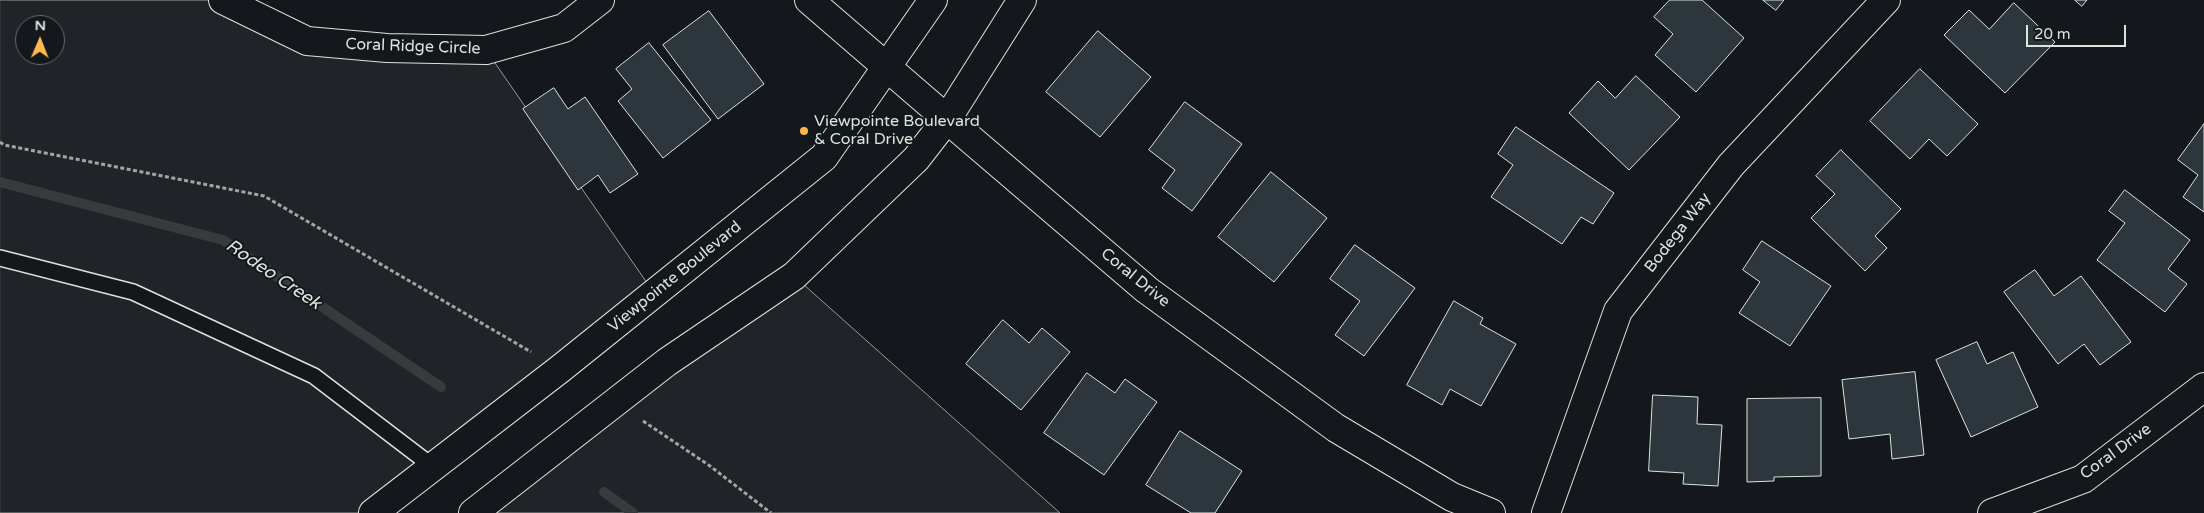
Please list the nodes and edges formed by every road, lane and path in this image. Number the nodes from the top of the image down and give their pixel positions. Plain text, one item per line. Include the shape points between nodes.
1 (223, 0) edge
2 (600, 0) edge
3 (809, 0) edge
4 (933, 0) edge
5 (1022, 0) edge
6 (1886, 0) edge
7 (887, 67) junction
8 (947, 119) junction
9 (0, 142) edge
10 (0, 258) edge
11 (560, 369) junction
12 (2204, 387) edge
13 (617, 403) junction
14 (432, 466) junction
15 (373, 513) edge
16 (473, 513) edge
17 (771, 513) edge
18 (1491, 513) edge
19 (1546, 513) edge
20 (1992, 513) edge

1 - 2 street, Coral Ridge Circle via 307,42 486,50 564,28
3 - 7 street, Coral Drive
4 - 7 street, Viewpointe Boulevard
5 - 8 street
6 - 19 street, Bodega Way via 1731,165 1618,311
7 - 8 street, Coral Drive
7 - 11 street, Viewpointe Boulevard via 824,157
8 - 13 street via 916,160 794,276 667,362
8 - 18 street, Coral Drive via 1147,290 1336,428 1452,498
9 - 11 path via 264,196
10 - 14 lane via 133,292 314,376
11 - 14 street, Viewpointe Boulevard
12 - 20 street, Coral Drive via 2083,479
13 - 16 street
13 - 17 path via 710,466
14 - 15 street, Viewpointe Boulevard

